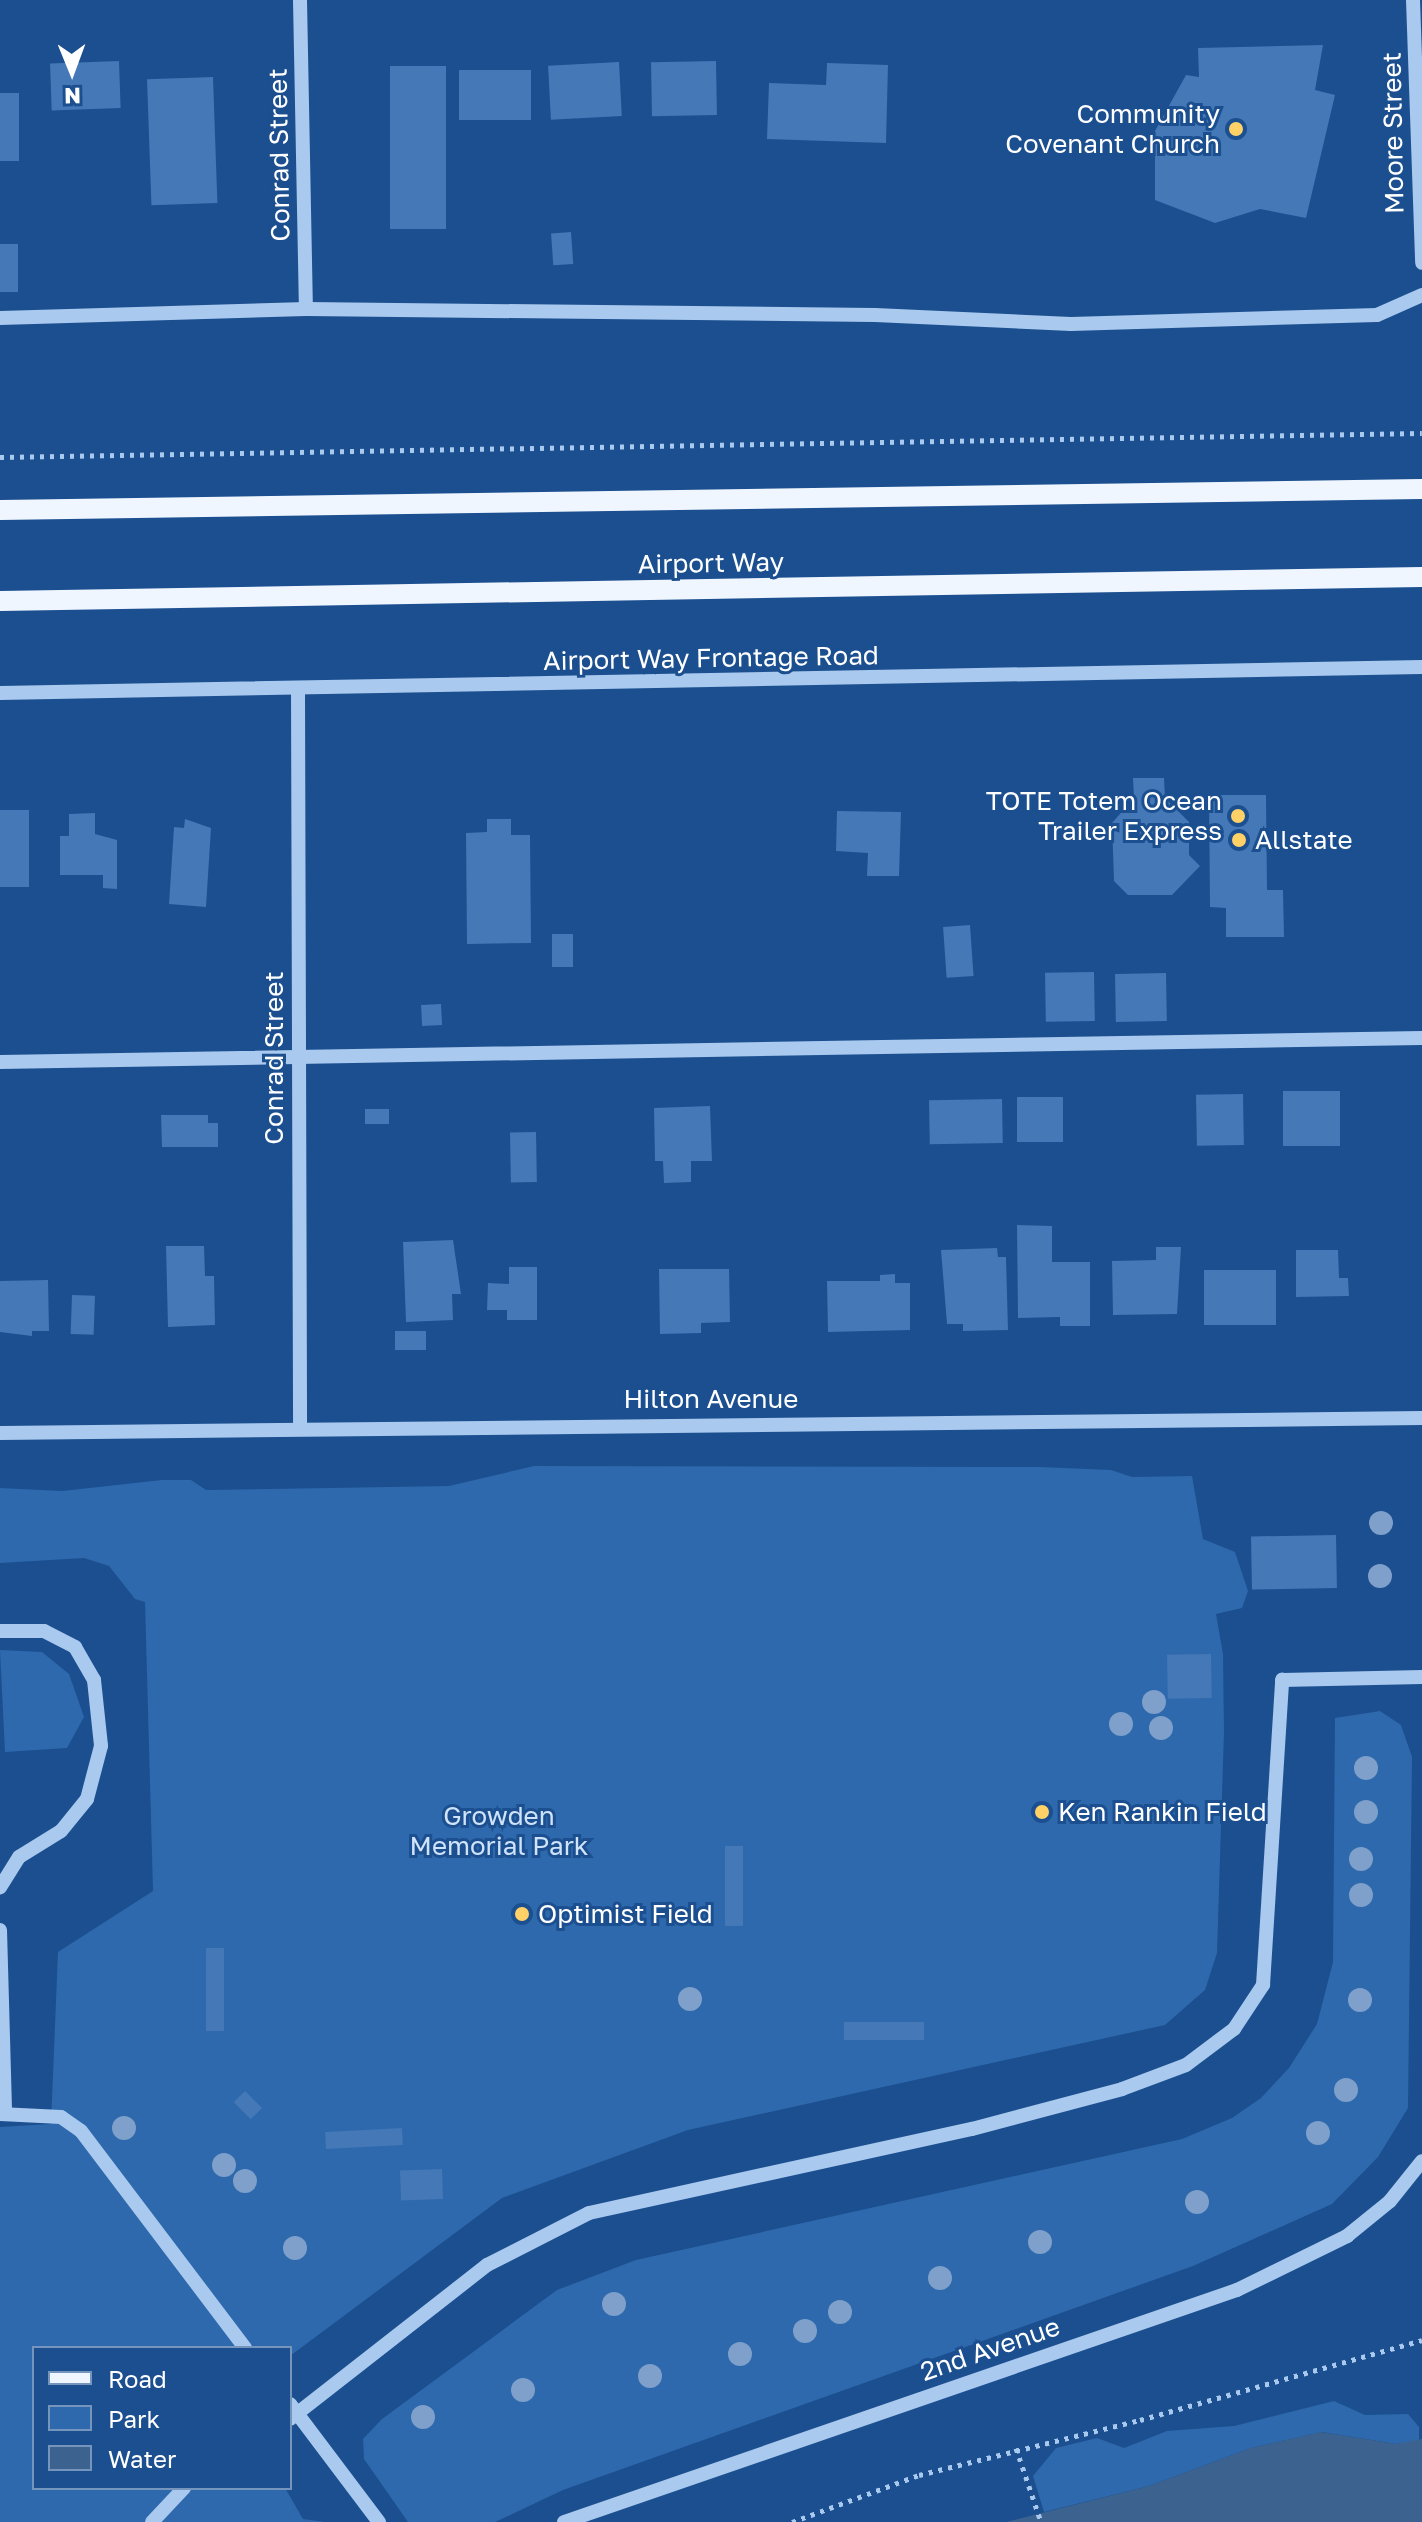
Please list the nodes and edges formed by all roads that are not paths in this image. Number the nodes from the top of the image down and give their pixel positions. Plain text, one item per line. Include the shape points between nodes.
1 (300, 0) edge
2 (1413, 0) edge
3 (1422, 263) edge
4 (1422, 295) edge
5 (306, 309) junction
6 (0, 318) edge
7 (1422, 489) edge
8 (0, 510) edge
9 (1422, 577) edge
10 (0, 601) edge
11 (1422, 667) edge
12 (298, 690) junction
13 (0, 693) edge
14 (1422, 1038) edge
15 (297, 1060) junction
16 (0, 1062) edge
17 (1422, 1418) edge
18 (300, 1426) junction
19 (0, 1433) edge
20 (0, 1631) edge
21 (1422, 1677) edge
22 (0, 1887) edge
23 (0, 1930) edge
24 (3, 2114) edge
25 (1422, 2161) edge
26 (1409, 2180) junction
27 (1422, 2189) edge
28 (243, 2346) edge
29 (293, 2413) edge
30 (182, 2490) edge
31 (152, 2522) edge
32 (379, 2522) edge
33 (564, 2522) edge

1 - 5 street, Conrad Street
2 - 3 street, Moore Street
4 - 5 street via 1377,315 1071,324 875,315
5 - 6 street
7 - 8 main road
9 - 10 main road, Airport Way
11 - 12 street, Airport Way Frontage Road
12 - 13 street, Airport Way Frontage Road
12 - 15 street, Conrad Street
14 - 15 street
15 - 16 street
15 - 18 street, Conrad Street
17 - 18 street, Hilton Avenue
18 - 19 street, Hilton Avenue
20 - 22 street via 44,1631 75,1647 94,1680 101,1746 87,1799 61,1831 19,1857
21 - 29 street via 1282,1680 1263,1985 1234,2029 1186,2065 1122,2089 972,2129 589,2213 487,2265
23 - 24 street
24 - 28 street via 61,2117 81,2131
25 - 26 street
26 - 27 street
26 - 33 street, 2nd Avenue via 1347,2236 1237,2290
29 - 32 street
30 - 31 street

